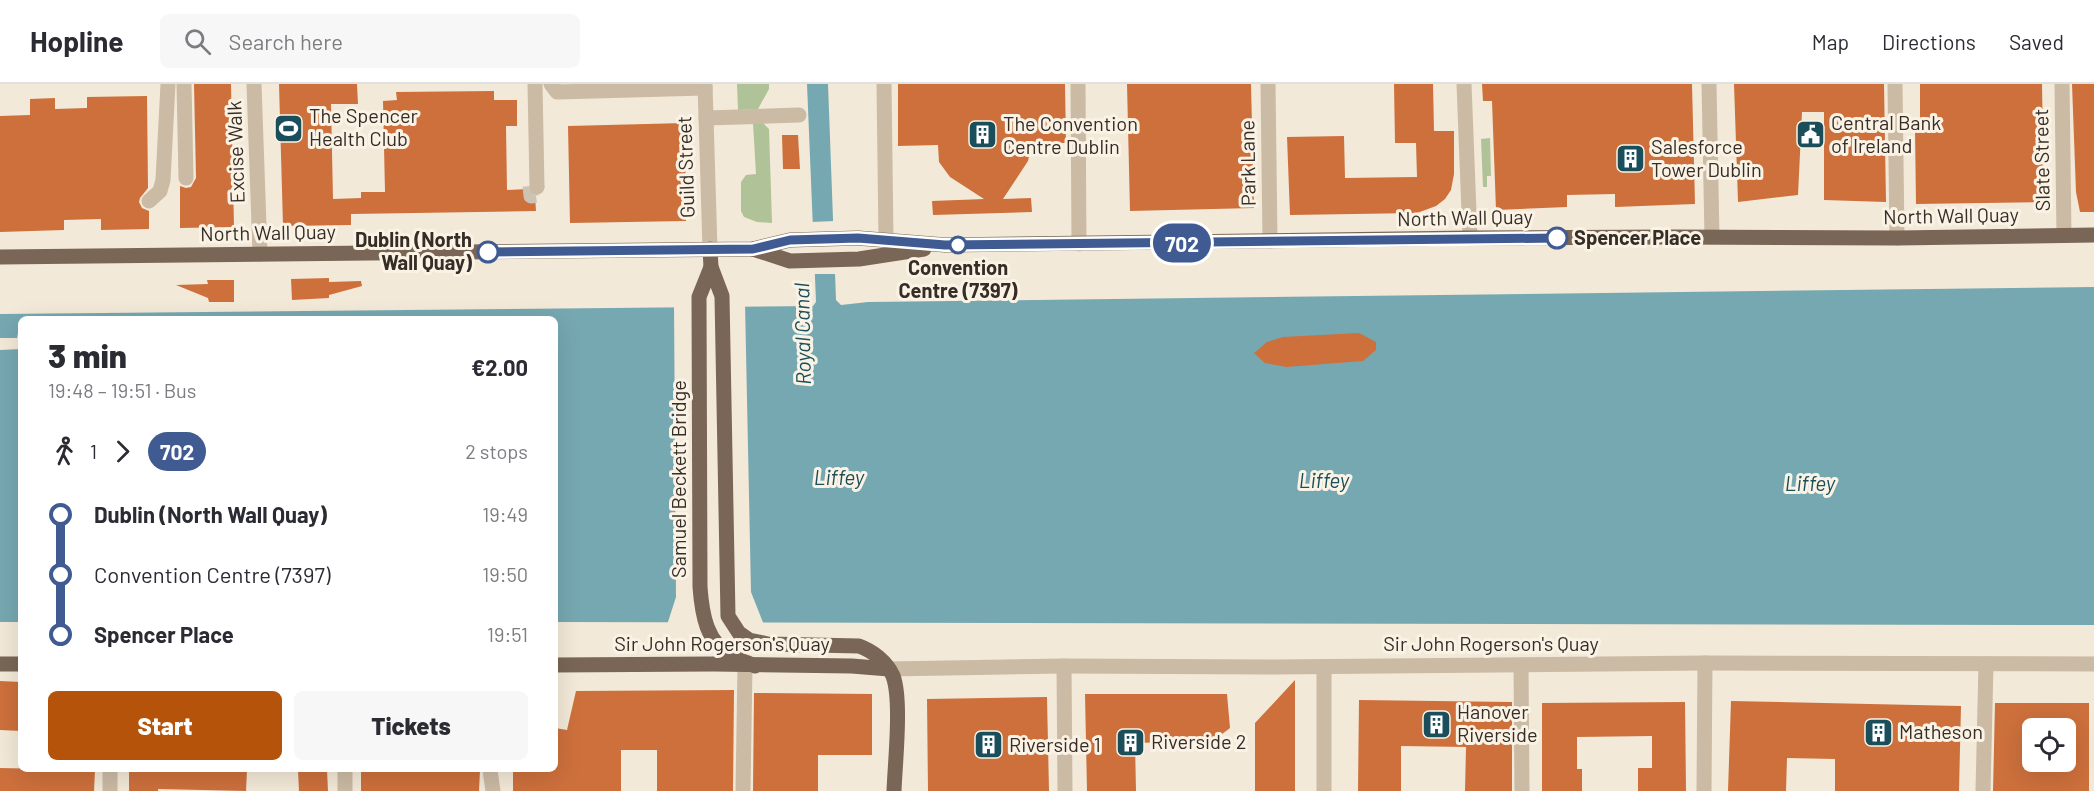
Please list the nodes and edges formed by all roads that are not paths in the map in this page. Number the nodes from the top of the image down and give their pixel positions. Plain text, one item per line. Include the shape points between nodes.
1 (168, 84) edge
2 (184, 84) edge
3 (254, 84) edge
4 (528, 84) edge
5 (535, 84) edge
6 (551, 84) edge
7 (884, 84) edge
8 (1077, 84) edge
9 (1268, 84) edge
10 (1464, 84) edge
11 (1709, 84) edge
12 (1895, 84) edge
13 (2062, 84) edge
14 (705, 86) edge
15 (799, 115) dead end
16 (706, 118) junction
17 (186, 178) dead end
18 (149, 201) dead end
19 (2094, 235) edge
20 (2064, 236) junction
21 (1712, 237) junction
22 (1470, 238) junction
23 (1897, 238) junction
24 (886, 239) junction
25 (1270, 241) junction
26 (1079, 244) junction
27 (945, 245) junction
28 (710, 249) junction
29 (753, 249) junction
30 (260, 254) junction
31 (0, 257) edge
32 (711, 267) junction
33 (734, 625) joint
34 (1705, 663) junction
35 (0, 664) edge
36 (18, 664) edge
37 (1986, 664) junction
38 (2094, 664) edge
39 (558, 665) edge
40 (1521, 665) junction
41 (750, 666) junction
42 (1064, 666) junction
43 (1324, 667) junction
44 (889, 669) junction
45 (110, 772) edge
46 (345, 772) edge
47 (490, 772) edge
48 (110, 791) edge
49 (345, 791) edge
50 (493, 791) edge
51 (743, 791) edge
52 (894, 791) edge
53 (1065, 791) edge
54 (1324, 791) edge
55 (1522, 791) edge
56 (1704, 791) edge
57 (1983, 791) edge

1 - 18 street via 163,180 160,191
2 - 17 street
3 - 30 street, Excise Walk
4 - 5 street via 534,186
6 - 14 street via 557,92
7 - 24 street
8 - 26 street
9 - 25 street, Park Lane
10 - 22 street
11 - 21 street
12 - 23 street
13 - 20 street, Slate Street
14 - 16 street, Guild Street
15 - 16 street
16 - 28 street, Guild Street
19 - 20 main road, North Wall Quay
20 - 23 main road, North Wall Quay
21 - 22 main road, North Wall Quay
21 - 23 main road, North Wall Quay
22 - 25 main road, North Wall Quay
24 - 27 main road, North Wall Quay
24 - 29 main road, North Wall Quay via 790,240
25 - 26 main road, North Wall Quay
26 - 27 main road, North Wall Quay
27 - 29 main road, North Wall Quay via 859,259 790,261
28 - 29 main road, North Wall Quay
28 - 30 main road, North Wall Quay
28 - 32 main road, Samuel Beckett Bridge
30 - 31 main road, North Wall Quay
32 - 33 main road, Samuel Beckett Bridge via 722,296 726,607
32 - 41 main road, Samuel Beckett Bridge via 699,297 700,587 705,625 712,638 732,657
33 - 44 main road, Sir John Rogerson's Quay via 749,640 768,644 859,646 875,654
34 - 37 street, Sir John Rogerson's Quay
34 - 40 street, Sir John Rogerson's Quay
34 - 56 street
35 - 36 main road
37 - 38 street, Sir John Rogerson's Quay
37 - 57 street
39 - 41 main road, Sir John Rogerson's Quay
40 - 43 street, Sir John Rogerson's Quay
40 - 55 street
41 - 44 main road, Sir John Rogerson's Quay
41 - 51 street
42 - 43 street, Sir John Rogerson's Quay
42 - 44 street, Sir John Rogerson's Quay
42 - 53 street
43 - 54 street
44 - 52 main road via 894,678 897,711
45 - 48 street
46 - 49 street
47 - 50 street

